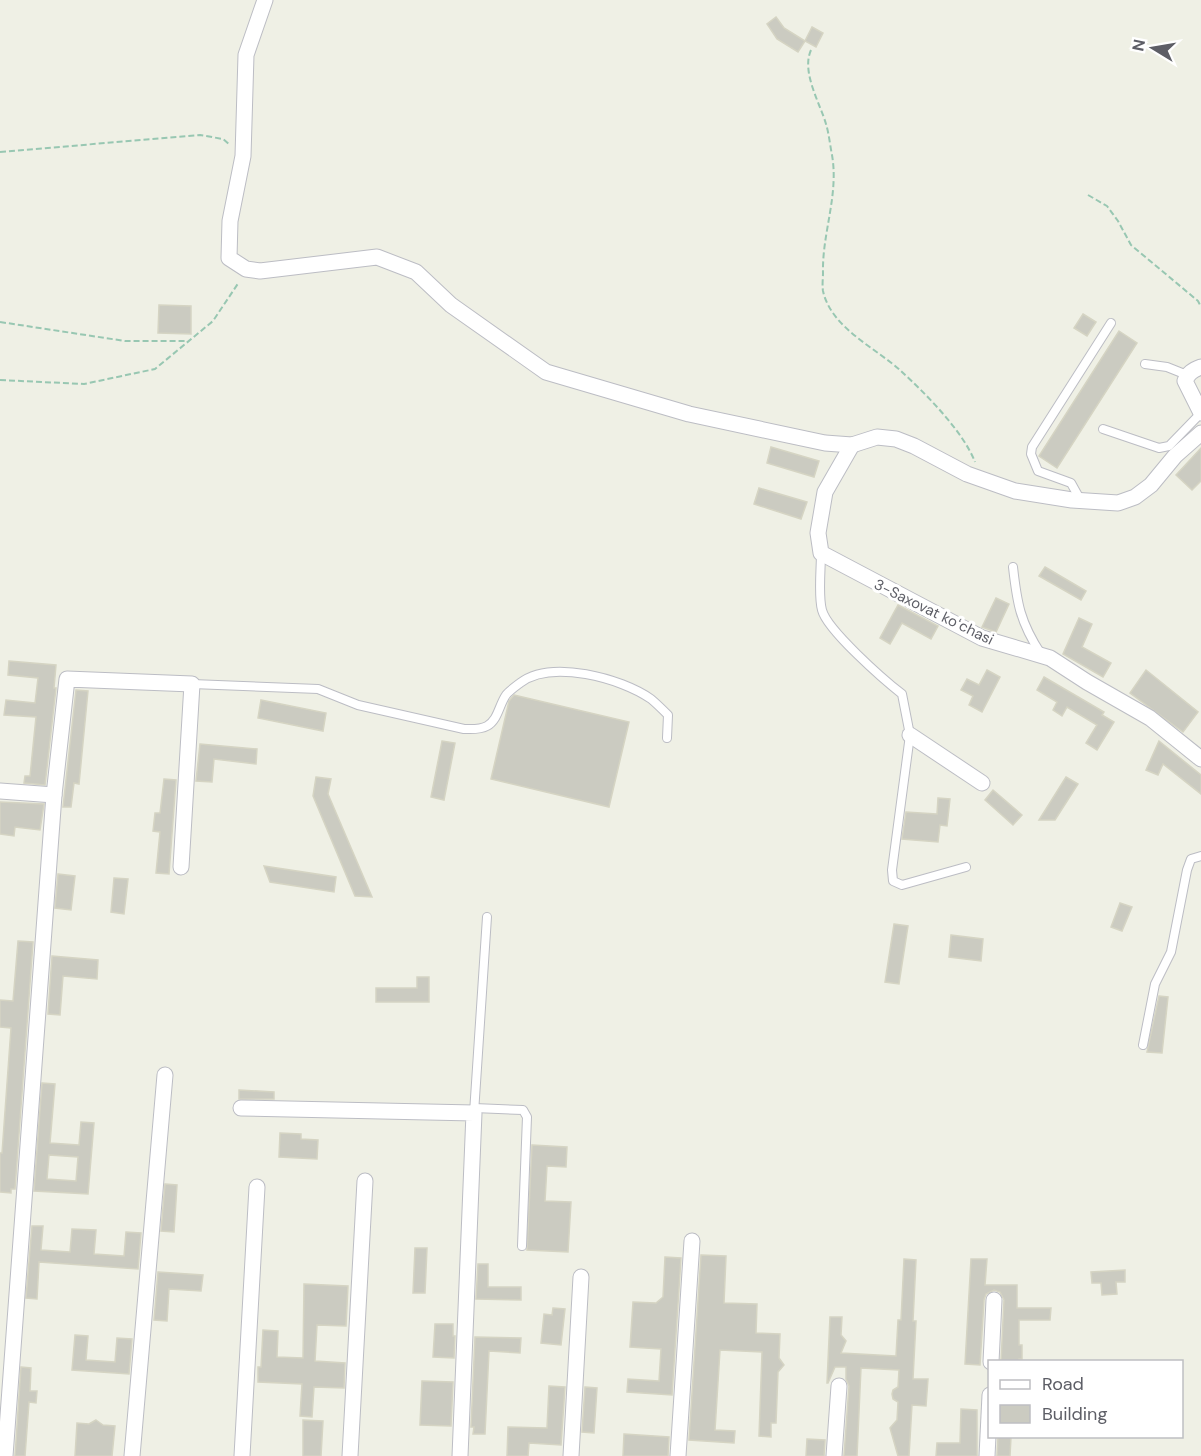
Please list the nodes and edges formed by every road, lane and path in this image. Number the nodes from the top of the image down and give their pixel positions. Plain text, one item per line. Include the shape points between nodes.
1 (265, 0) edge
2 (811, 50) dead end
3 (0, 152) edge
4 (243, 156) junction
5 (1088, 195) dead end
6 (246, 269) junction
7 (1201, 307) edge
8 (0, 322) edge
9 (1112, 323) dead end
10 (186, 341) junction
11 (1145, 364) dead end
12 (1201, 367) edge
13 (1187, 375) junction
14 (0, 380) edge
15 (1201, 413) edge
16 (1103, 429) dead end
17 (1201, 433) edge
18 (852, 445) junction
19 (980, 479) junction
20 (1081, 501) junction
21 (820, 553) junction
22 (1012, 567) dead end
23 (1041, 655) junction
24 (192, 684) junction
25 (910, 735) junction
26 (666, 738) dead end
27 (1201, 759) edge
28 (982, 783) dead end
29 (0, 791) edge
30 (54, 795) junction
31 (1201, 856) edge
32 (181, 867) dead end
33 (966, 867) dead end
34 (487, 917) dead end
35 (1143, 1045) dead end
36 (165, 1075) dead end
37 (241, 1108) dead end
38 (474, 1110) junction
39 (365, 1181) dead end
40 (257, 1186) dead end
41 (692, 1241) dead end
42 (522, 1246) dead end
43 (581, 1277) dead end
44 (994, 1300) dead end
45 (991, 1360) edge
46 (838, 1386) dead end
47 (988, 1436) edge
48 (5, 1456) edge
49 (132, 1456) edge
50 (242, 1456) edge
51 (350, 1456) edge
52 (460, 1456) edge
53 (571, 1456) edge
54 (678, 1456) edge
55 (834, 1456) edge
56 (987, 1456) edge

1 - 4 street via 246,55
2 - 19 path via 808,64 834,167 822,264 823,291 845,326 900,370 949,421 975,459
3 - 4 path via 200,135 223,139
4 - 6 street via 230,220 229,258
5 - 7 path via 1107,206 1131,245
6 - 10 path via 213,321
6 - 18 street via 260,271 376,257 416,272 451,304 546,372 689,414 825,443
8 - 10 path via 125,341
9 - 20 lane via 1032,447 1038,471 1071,483
10 - 14 path via 155,369 84,384
11 - 13 lane
12 - 13 street
13 - 15 street via 1185,381
15 - 16 lane via 1169,446 1159,448
17 - 20 street via 1136,497 1118,503
18 - 19 street via 877,437 896,440
18 - 21 street via 825,492 818,533
19 - 20 street via 1015,491
21 - 23 street, 3-Saxovat koʻchasi via 982,638
21 - 25 lane via 822,611 842,638 902,694
22 - 23 lane via 1017,604
23 - 27 street, 3-Saxovat koʻchasi via 1150,718
24 - 26 lane via 318,689 358,705 464,729 489,725 506,695 531,675 574,673 601,677 651,700 668,715
24 - 30 street via 67,679
24 - 32 street
25 - 28 street
25 - 33 lane via 893,881 902,885
29 - 30 street
30 - 48 street
31 - 35 lane via 1191,859 1186,870 1171,952 1155,984
34 - 38 lane
36 - 49 street
37 - 38 street
38 - 42 lane via 523,1110 527,1117
38 - 52 street
39 - 51 street
40 - 50 street
41 - 54 street
43 - 53 street
44 - 45 street
46 - 55 street
47 - 56 street

